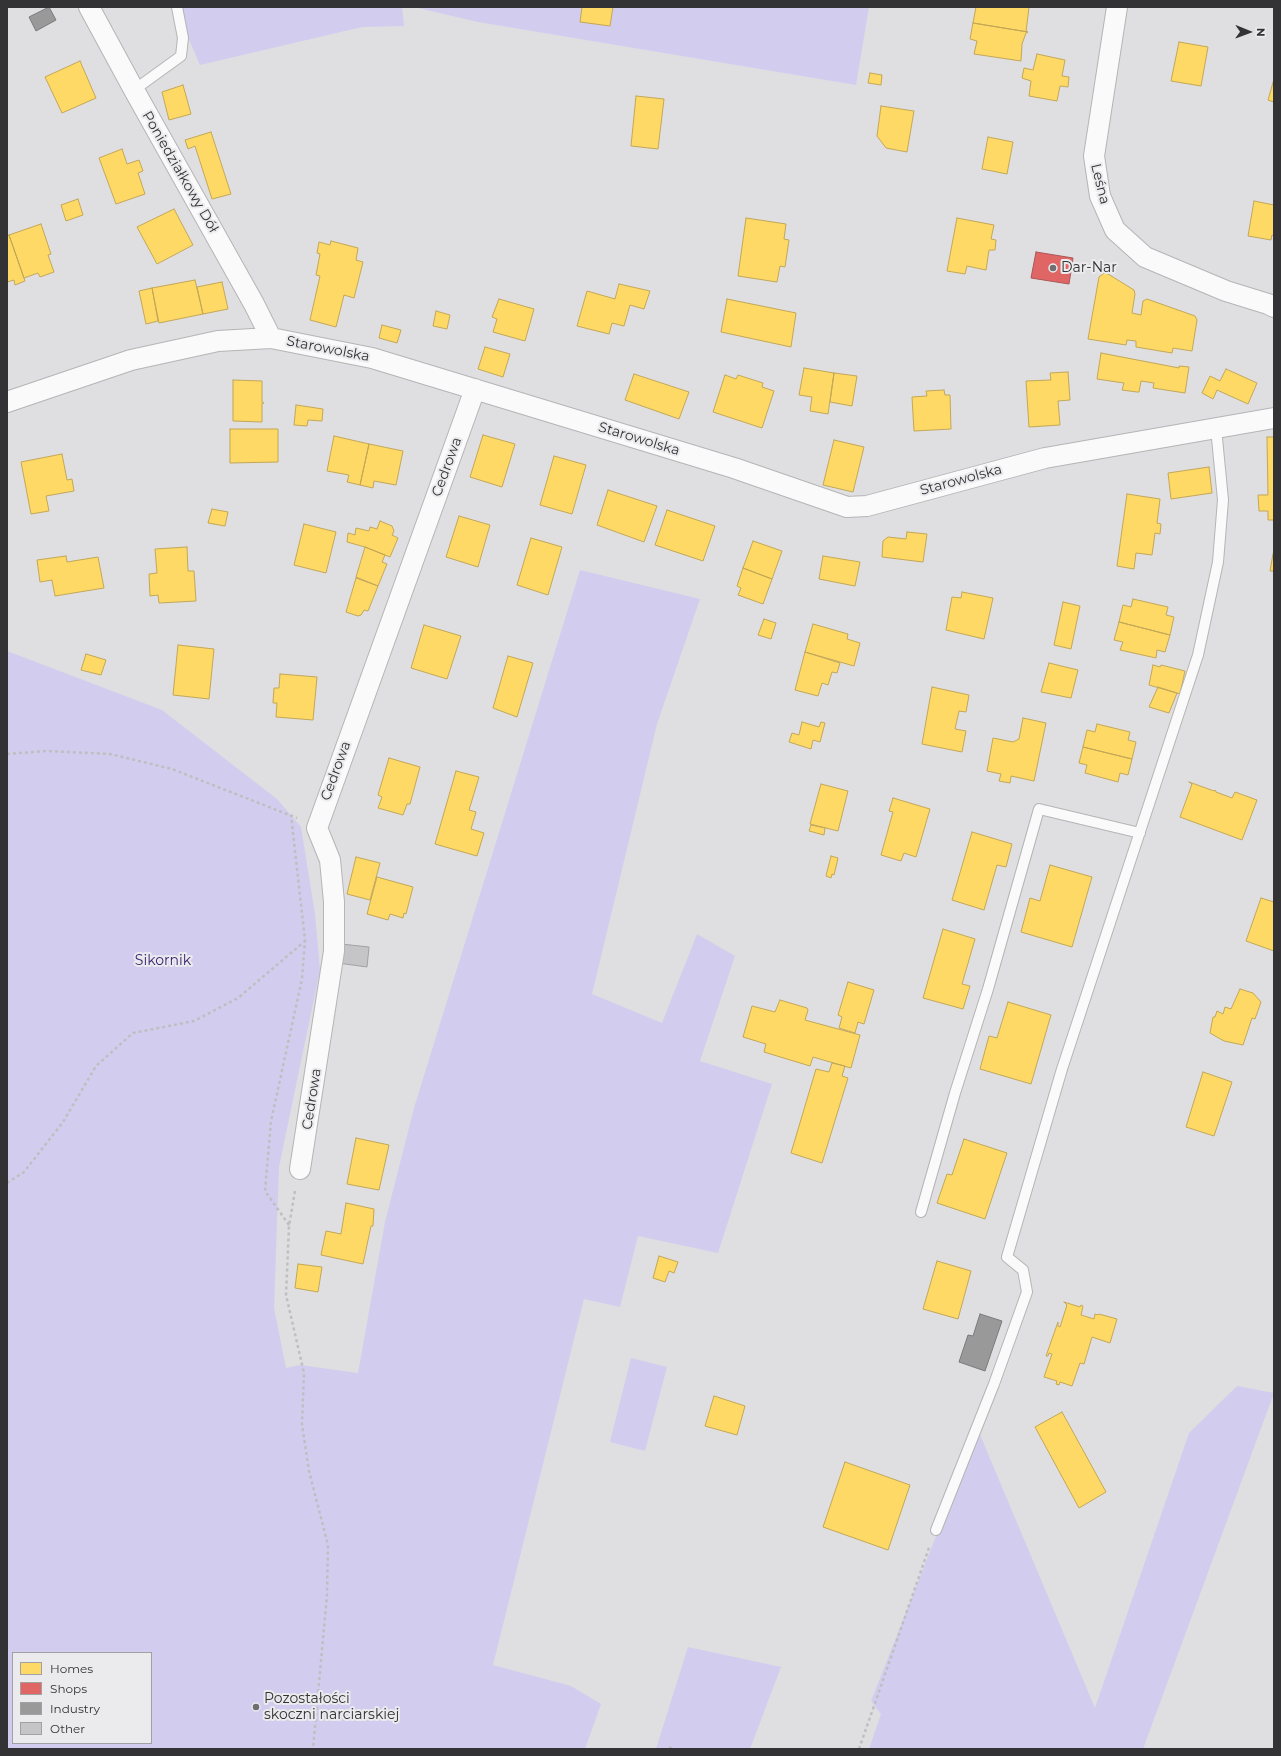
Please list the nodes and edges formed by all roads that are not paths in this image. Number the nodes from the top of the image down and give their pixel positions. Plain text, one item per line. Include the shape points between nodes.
1 (89, 7) edge
2 (177, 7) edge
3 (1117, 7) edge
4 (134, 90) junction
5 (1274, 307) edge
6 (271, 338) junction
7 (475, 389) junction
8 (7, 402) edge
9 (1274, 418) edge
10 (1216, 428) junction
11 (1140, 833) junction
12 (300, 1169) dead end
13 (921, 1212) dead end
14 (936, 1530) road end

1 - 4 street, Poniedziałkowy Dół
2 - 4 lane via 183,38 181,56
3 - 5 street, Leśna via 1094,156 1100,196 1115,230 1145,257 1226,291
4 - 6 street, Poniedziałkowy Dół
6 - 7 street, Starowolska via 372,358
6 - 8 street, Starowolska via 218,342 131,360
7 - 10 street, Starowolska via 734,468 847,506 873,504 1045,458
7 - 12 street, Cedrowa via 317,828 330,860 334,902 334,950
9 - 10 street, Starowolska
10 - 11 lane via 1223,500 1218,562 1198,655
11 - 13 lane via 1039,809
11 - 14 lane via 1062,1069 1006,1257 1023,1270 1027,1292 994,1384

